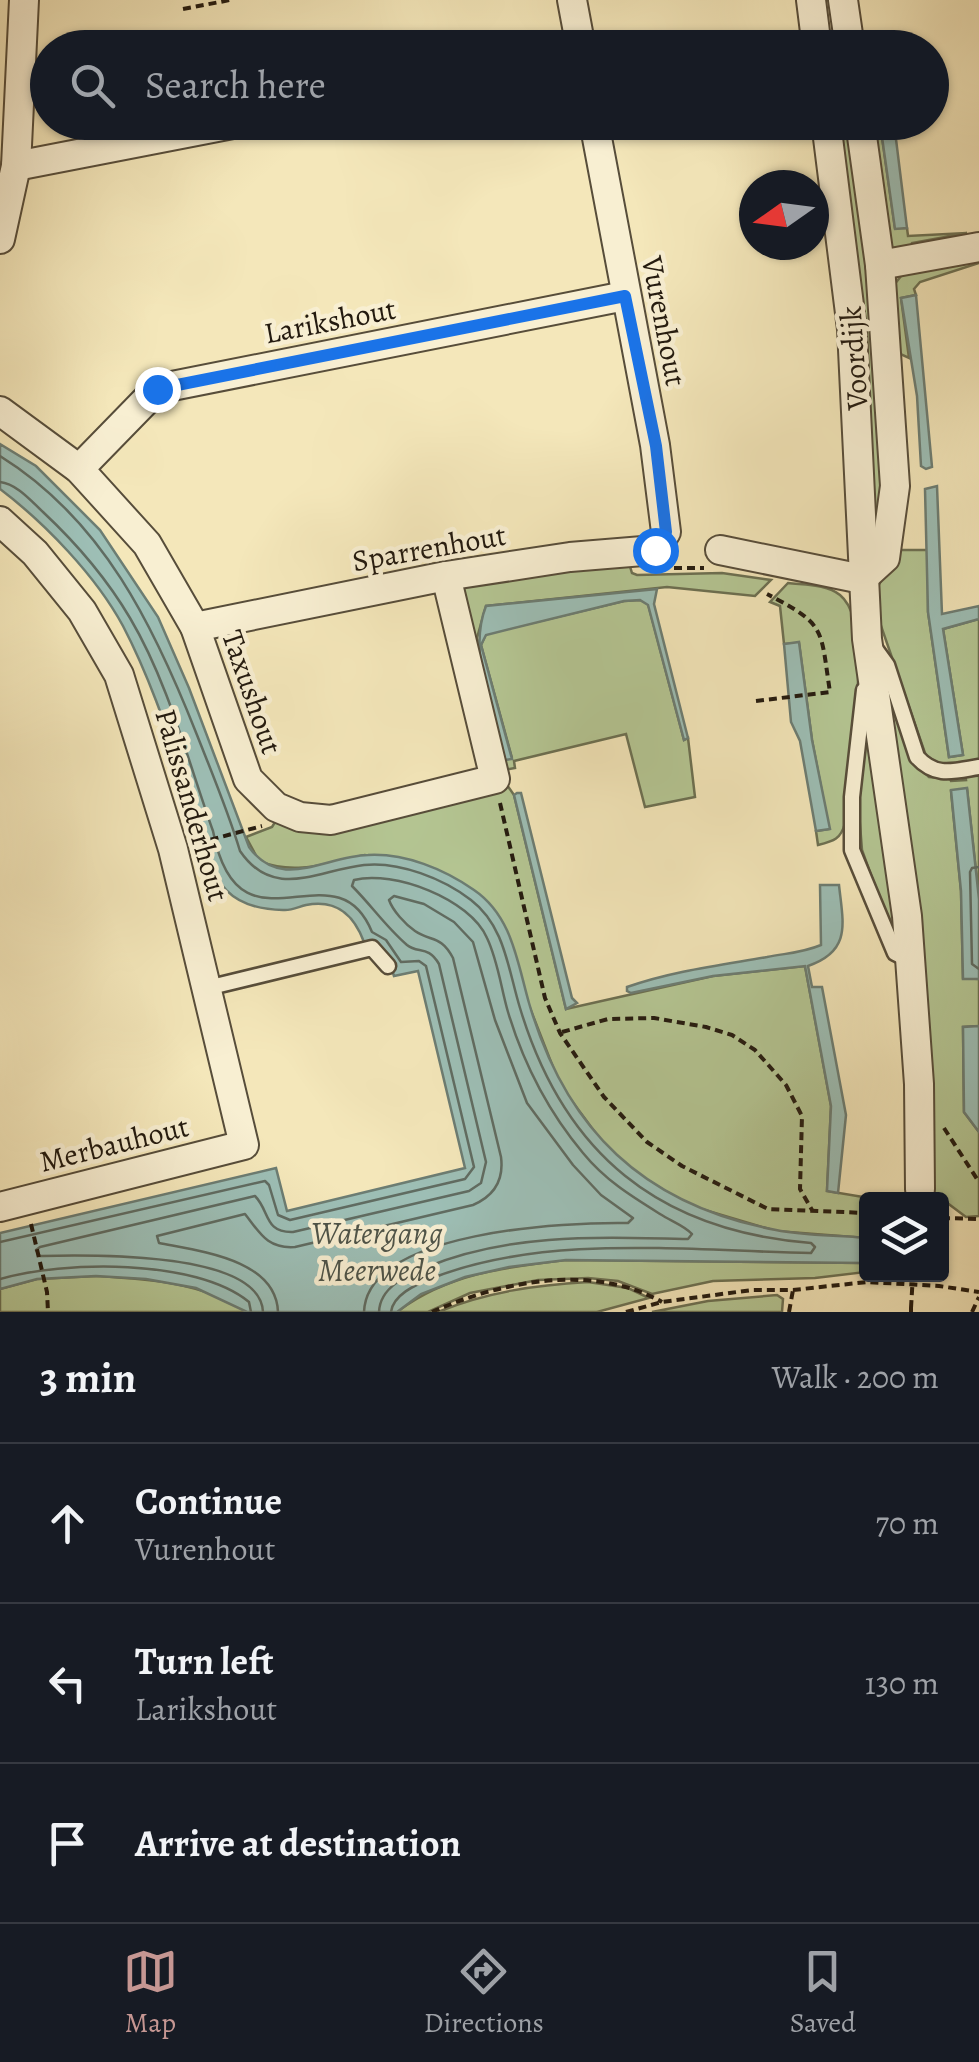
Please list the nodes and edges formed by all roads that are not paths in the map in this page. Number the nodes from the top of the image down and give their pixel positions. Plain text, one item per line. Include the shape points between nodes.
1 (24, 0) edge
2 (572, 0) edge
3 (811, 0) edge
4 (843, 0) edge
5 (577, 30) edge
6 (815, 30) edge
7 (847, 30) edge
8 (150, 140) edge
9 (597, 140) edge
10 (828, 140) edge
11 (863, 140) edge
12 (16, 166) junction
13 (0, 240) edge
14 (979, 248) edge
15 (880, 265) junction
16 (625, 296) junction
17 (0, 411) edge
18 (80, 470) junction
19 (0, 521) edge
20 (666, 532) joint
21 (720, 550) dead end
22 (446, 576) junction
23 (862, 579) junction
24 (195, 626) junction
25 (869, 652) junction
26 (979, 767) edge
27 (910, 960) junction
28 (388, 966) dead end
29 (208, 988) junction
30 (244, 1145) joint
31 (920, 1189) dead end
32 (13, 1204) edge

1 - 12 street
2 - 5 street
3 - 6 street
4 - 7 street
8 - 12 street
9 - 16 street, Vurenhout
10 - 23 street, Voordijk via 852,328
11 - 15 street, Voordijk
12 - 13 street
14 - 15 street
15 - 23 street, Voordijk via 895,486 884,558
16 - 18 street, Larikshout via 157,389
16 - 20 street, Vurenhout
17 - 18 street, Taxushout
18 - 24 street, Taxushout via 147,544
19 - 29 street, Palissanderhout via 82,611 119,675
20 - 22 street, Sparrenhout via 655,550
21 - 23 street
22 - 24 street, Sparrenhout
22 - 24 street, Taxushout via 495,778 331,820 300,818 276,807 248,779
23 - 25 street, Voordijk
25 - 26 lane via 887,665 918,757 938,773
25 - 27 street, Voordijk
25 - 27 lane, Voordijk via 852,850 894,953
27 - 31 street, Voordijk
28 - 29 lane via 372,948
29 - 30 street, Palissanderhout
30 - 32 street, Merbauhout

